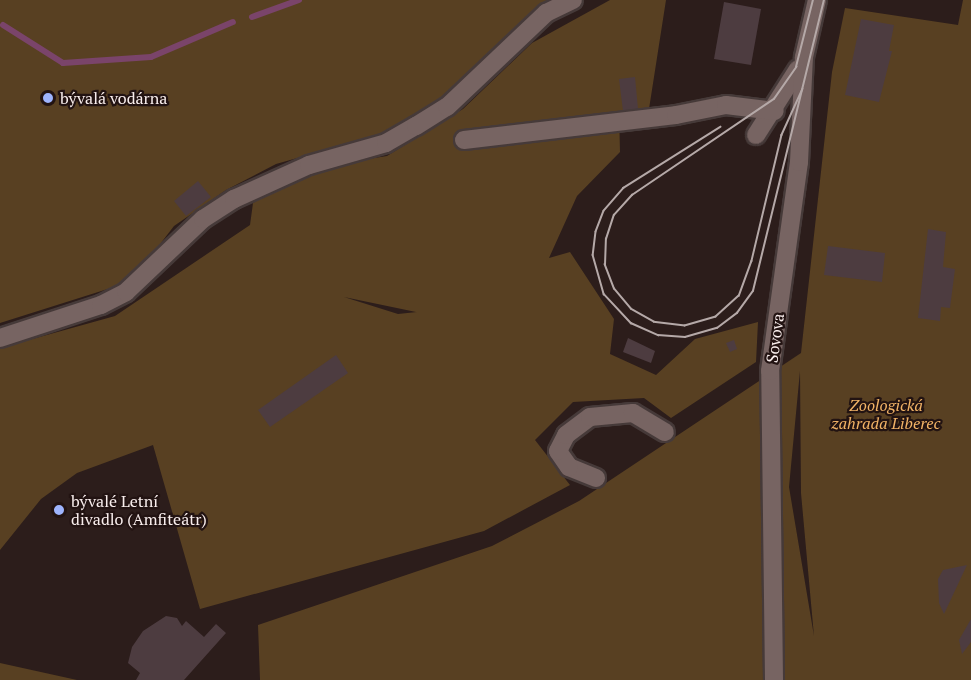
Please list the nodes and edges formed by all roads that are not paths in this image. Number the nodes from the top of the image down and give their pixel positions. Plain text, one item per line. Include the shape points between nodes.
1 (573, 0) edge
2 (817, 0) edge
3 (804, 57) junction
4 (775, 111) junction
5 (756, 135) dead end
6 (464, 140) dead end
7 (0, 338) edge
8 (665, 432) dead end
9 (596, 478) dead end
10 (774, 680) edge

1 - 7 street via 546,13 447,107 386,144 309,165 234,199 203,219 126,292 101,305
2 - 3 street, Sovova
3 - 4 street
3 - 10 street, Sovova via 799,162 770,370
4 - 5 street
4 - 6 street via 726,105 676,115
8 - 9 street via 633,413 590,417 566,435 558,451 569,467

